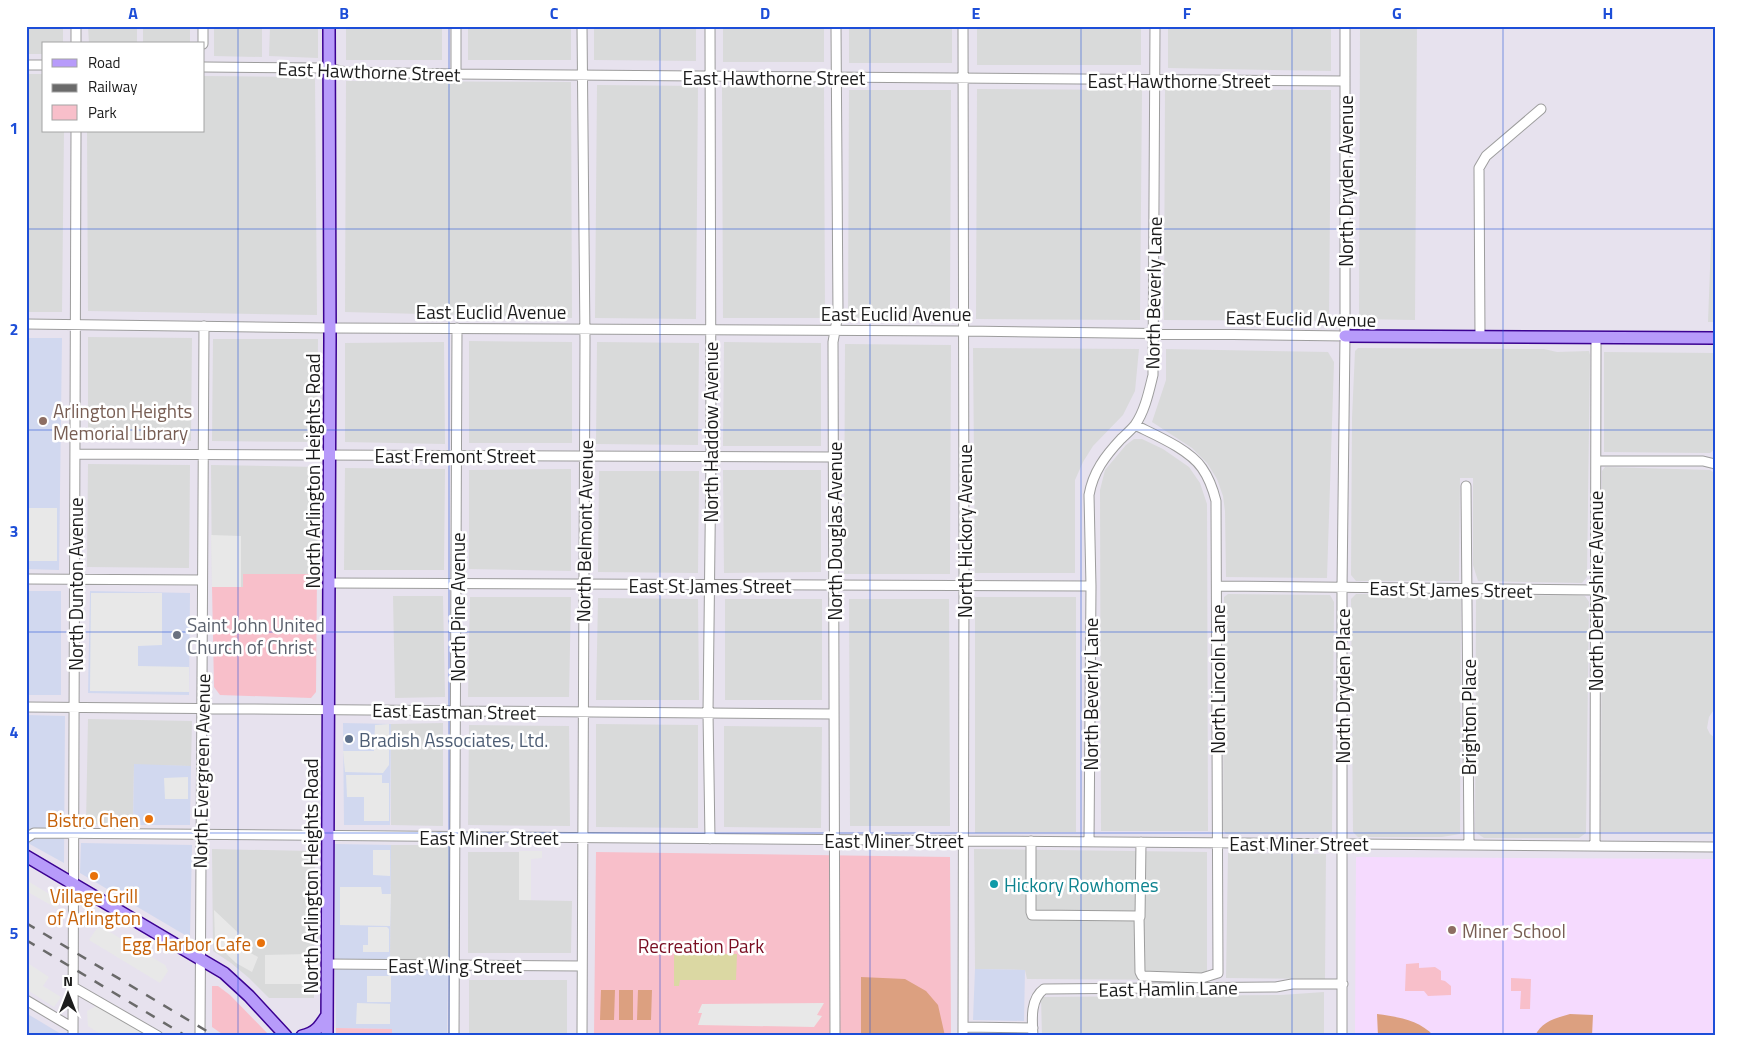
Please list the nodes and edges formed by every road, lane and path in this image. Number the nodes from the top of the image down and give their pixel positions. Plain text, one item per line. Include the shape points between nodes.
1 (76, 26) edge
2 (203, 26) edge
3 (329, 26) edge
4 (456, 26) edge
5 (582, 26) edge
6 (710, 26) edge
7 (836, 26) edge
8 (963, 26) edge
9 (1155, 26) edge
10 (1345, 26) edge
11 (76, 42) edge
12 (203, 42) edge
13 (26, 65) edge
14 (42, 65) edge
15 (205, 67) edge
16 (329, 68) junction
17 (456, 74) junction
18 (582, 76) junction
19 (710, 76) junction
20 (836, 77) junction
21 (962, 78) junction
22 (1155, 80) junction
23 (1345, 82) junction
24 (1540, 109) dead end
25 (76, 132) edge
26 (26, 324) edge
27 (76, 324) junction
28 (204, 326) junction
29 (330, 328) junction
30 (458, 328) junction
31 (585, 329) junction
32 (711, 330) junction
33 (835, 330) junction
34 (964, 330) junction
35 (1153, 333) junction
36 (1345, 336) junction
37 (1480, 336) junction
38 (1596, 337) junction
39 (1715, 338) edge
40 (1135, 425) junction
41 (76, 454) junction
42 (204, 454) junction
43 (330, 455) junction
44 (458, 456) junction
45 (585, 456) junction
46 (711, 456) junction
47 (834, 457) junction
48 (1596, 460) junction
49 (1715, 464) edge
50 (1466, 486) dead end
51 (26, 579) edge
52 (75, 580) junction
53 (202, 580) junction
54 (329, 583) junction
55 (456, 584) junction
56 (583, 584) junction
57 (710, 585) junction
58 (834, 585) junction
59 (964, 586) junction
60 (1090, 586) junction
61 (1216, 586) junction
62 (1342, 588) junction
63 (1467, 588) junction
64 (1595, 590) junction
65 (26, 707) edge
66 (74, 707) junction
67 (203, 708) junction
68 (329, 709) junction
69 (458, 711) junction
70 (583, 712) junction
71 (708, 713) junction
72 (834, 714) junction
73 (73, 834) junction
74 (200, 834) junction
75 (328, 836) junction
76 (456, 837) junction
77 (26, 838) edge
78 (584, 838) junction
79 (710, 839) junction
80 (835, 840) junction
81 (963, 840) junction
82 (1031, 841) junction
83 (1088, 842) junction
84 (1141, 842) junction
85 (1218, 843) junction
86 (1342, 844) junction
87 (1469, 845) junction
88 (1595, 846) junction
89 (1715, 846) edge
90 (26, 856) edge
91 (73, 884) junction
92 (1140, 917) junction
93 (200, 959) junction
94 (328, 964) junction
95 (455, 966) junction
96 (582, 966) junction
97 (1343, 984) junction
98 (73, 987) junction
99 (26, 1000) edge
100 (327, 1014) junction
101 (73, 1032) edge
102 (963, 1032) edge
103 (1033, 1032) edge
104 (158, 1036) edge
105 (200, 1036) edge
106 (286, 1036) edge
107 (302, 1036) edge
108 (327, 1036) edge
109 (454, 1036) edge
110 (582, 1036) edge
111 (835, 1036) edge
112 (1342, 1036) edge

1 - 11 street
2 - 12 street
3 - 16 main road, North Arlington Heights Road
4 - 17 street
5 - 18 street, North Belmont Avenue
6 - 19 street, North Haddow Avenue
7 - 20 street, North Douglas Avenue
8 - 21 street, North Hickory Avenue
9 - 22 street, North Beverly Lane
10 - 23 street, North Dryden Avenue
13 - 14 street
15 - 16 street, East Hawthorne Street
16 - 17 street, East Hawthorne Street via 346,72
16 - 29 main road, North Arlington Heights Road
17 - 18 street, East Hawthorne Street
18 - 19 street, East Hawthorne Street
18 - 31 street, North Belmont Avenue
19 - 20 street, East Hawthorne Street
19 - 32 street, North Haddow Avenue
20 - 21 street, East Hawthorne Street
20 - 33 street, North Douglas Avenue via 838,314
21 - 22 street, East Hawthorne Street
21 - 34 street, North Hickory Avenue
22 - 23 street, East Hawthorne Street
22 - 35 street, North Beverly Lane
23 - 36 street, North Dryden Avenue
24 - 37 street via 1486,156 1479,168
25 - 27 street, North Dunton Avenue
26 - 27 street, East Euclid Avenue
27 - 28 street, East Euclid Avenue
27 - 41 street, North Dunton Avenue
28 - 29 street, East Euclid Avenue
28 - 42 street, North Evergreen Avenue
29 - 30 street, East Euclid Avenue
29 - 43 main road, North Arlington Heights Road
30 - 31 street, East Euclid Avenue
30 - 44 street, North Pine Avenue
31 - 32 street, East Euclid Avenue
31 - 45 street, North Belmont Avenue
32 - 33 street, East Euclid Avenue
32 - 46 street, North Haddow Avenue
33 - 34 street, East Euclid Avenue
33 - 47 street, North Douglas Avenue
34 - 35 street, East Euclid Avenue
34 - 59 street, North Hickory Avenue
35 - 36 street, East Euclid Avenue
35 - 40 street, North Beverly Lane via 1153,374 1148,396
36 - 37 main road, East Euclid Avenue
36 - 62 street, North Dryden Place
37 - 38 main road, East Euclid Avenue
38 - 39 main road, East Euclid Avenue
38 - 48 street, North Derbyshire Avenue
40 - 60 street, North Beverly Lane via 1106,455 1091,484
40 - 61 street, North Lincoln Lane via 1182,450 1201,466 1212,487 1217,514
41 - 42 street, East Fremont Street
41 - 52 street, North Dunton Avenue
42 - 43 street, East Fremont Street
42 - 53 street, North Evergreen Avenue
43 - 44 street, East Fremont Street
43 - 54 main road, North Arlington Heights Road
44 - 45 street, East Fremont Street
44 - 55 street, North Pine Avenue
45 - 46 street, East Fremont Street
45 - 56 street, North Belmont Avenue
46 - 47 street, East Fremont Street
46 - 57 street, North Haddow Avenue
47 - 58 street, North Douglas Avenue
48 - 49 street via 1703,461
48 - 64 street, North Derbyshire Avenue
50 - 63 street, Brighton Place
51 - 52 street
52 - 53 street
52 - 66 street, North Dunton Avenue
53 - 67 street, North Evergreen Avenue
54 - 55 street, East St James Street
54 - 68 main road, North Arlington Heights Road
55 - 56 street, East St James Street
55 - 69 street, North Pine Avenue
56 - 57 street, East St James Street
56 - 70 street, North Belmont Avenue
57 - 58 street, East St James Street
57 - 71 street, North Haddow Avenue
58 - 59 street, East St James Street
58 - 72 street, North Douglas Avenue
59 - 60 street, East St James Street
59 - 81 street, North Hickory Avenue
60 - 83 street, North Beverly Lane
61 - 62 street, East St James Street
61 - 85 street, North Lincoln Lane
62 - 63 street, East St James Street
62 - 86 street, North Dryden Place
63 - 64 street, East St James Street
63 - 87 street, Brighton Place
64 - 88 street, North Derbyshire Avenue
65 - 66 street, East Eastman Street
66 - 67 street, East Eastman Street
66 - 73 street, North Dunton Avenue
67 - 68 street, East Eastman Street
67 - 74 street, North Evergreen Avenue
68 - 69 street, East Eastman Street
68 - 75 main road, North Arlington Heights Road
69 - 70 street, East Eastman Street
69 - 76 street, North Pine Avenue
70 - 71 street, East Eastman Street
70 - 78 street, North Belmont Avenue
71 - 72 street, East Eastman Street
71 - 79 street, North Haddow Avenue
72 - 80 street, North Douglas Avenue
73 - 74 street, East Miner Street
73 - 77 street, East Miner Street via 34,833
73 - 91 street, North Dunton Avenue
74 - 75 street, East Miner Street
74 - 93 street, North Evergreen Avenue
75 - 76 street, East Miner Street
75 - 94 main road, North Arlington Heights Road
76 - 78 street, East Miner Street
76 - 95 street, North Pine Avenue
78 - 79 street, East Miner Street
78 - 96 street, North Belmont Avenue
79 - 80 street, East Miner Street
80 - 81 street, East Miner Street
80 - 111 street, North Douglas Avenue
81 - 82 street, East Miner Street
81 - 102 street, North Hickory Avenue
82 - 83 street, East Miner Street
82 - 92 street via 1032,915
83 - 84 street, East Miner Street
84 - 85 street, East Miner Street
84 - 92 street
85 - 86 street, East Miner Street
85 - 92 street, North Lincoln Lane via 1218,973 1202,978 1142,976
86 - 87 street, East Miner Street
86 - 97 street, North Dryden Place
87 - 88 street, East Miner Street
88 - 89 street, East Miner Street
90 - 91 main road
91 - 93 main road
91 - 98 street, North Dunton Avenue
93 - 105 street, North Evergreen Avenue
93 - 106 main road via 233,981
94 - 95 street, East Wing Street
94 - 100 main road, North Arlington Heights Road
95 - 96 street, East Wing Street
95 - 109 street, North Pine Avenue
96 - 110 street, North Belmont Avenue
97 - 103 street, East Hamlin Lane via 1044,990 1034,1000
97 - 112 street, North Dryden Place
98 - 101 street, North Dunton Avenue
98 - 104 street
99 - 101 street
100 - 107 main road via 317,1030
100 - 108 main road, North Arlington Heights Road
102 - 103 street

